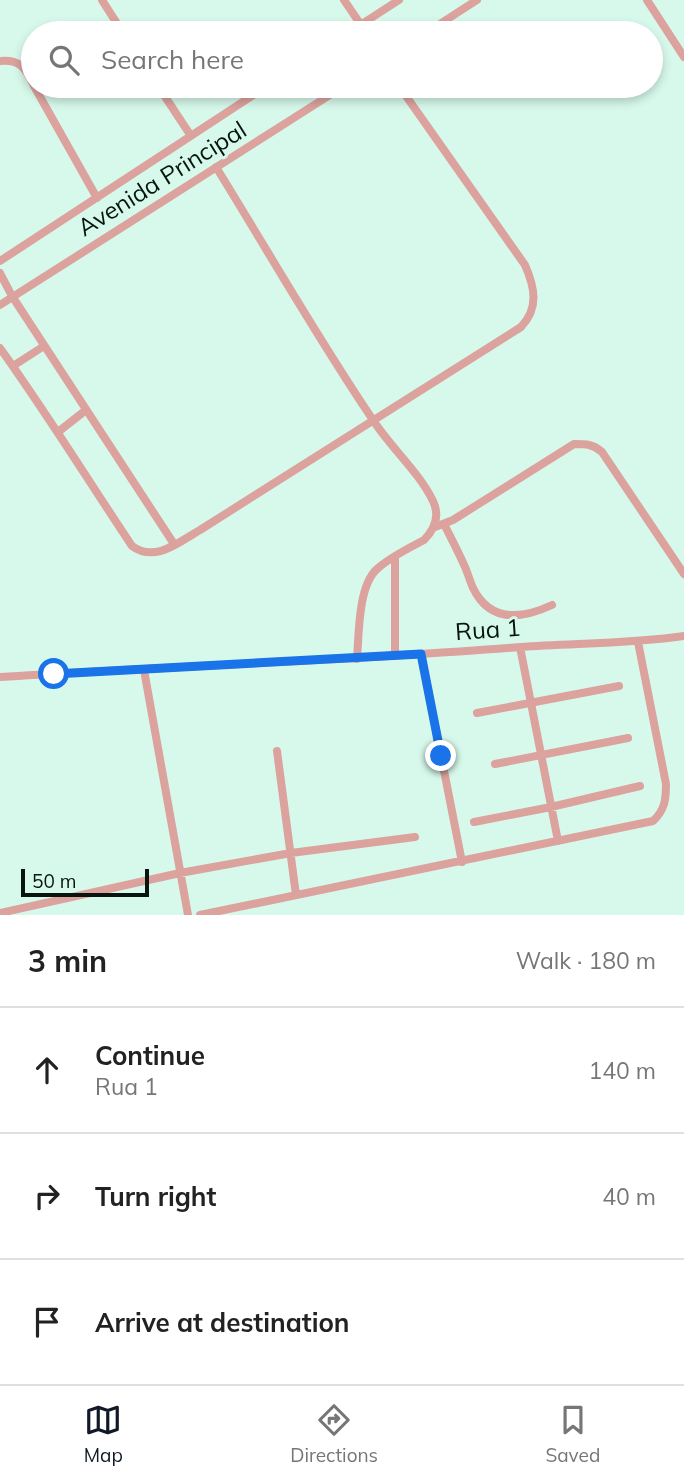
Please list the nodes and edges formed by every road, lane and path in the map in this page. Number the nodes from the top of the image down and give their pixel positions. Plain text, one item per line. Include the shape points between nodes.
1 (102, 0) edge
2 (344, 0) edge
3 (399, 0) edge
4 (477, 0) edge
5 (647, 0) edge
6 (116, 21) edge
7 (357, 21) edge
8 (366, 21) edge
9 (445, 21) edge
10 (661, 21) edge
11 (663, 25) edge
12 (684, 57) edge
13 (0, 61) edge
14 (21, 66) edge
15 (41, 98) edge
16 (166, 98) edge
17 (248, 98) edge
18 (325, 98) edge
19 (407, 98) edge
20 (191, 135) junction
21 (216, 167) junction
22 (97, 198) junction
23 (0, 261) edge
24 (0, 273) edge
25 (12, 296) junction
26 (0, 305) edge
27 (44, 346) junction
28 (0, 348) edge
29 (13, 366) junction
30 (86, 410) junction
31 (373, 421) junction
32 (58, 432) junction
33 (444, 524) junction
34 (435, 527) junction
35 (174, 544) junction
36 (395, 557) junction
37 (684, 574) edge
38 (552, 605) dead end
39 (684, 636) edge
40 (638, 642) junction
41 (520, 647) junction
42 (421, 654) junction
43 (395, 656) junction
44 (357, 659) junction
45 (144, 670) junction
46 (0, 677) edge
47 (619, 686) dead end
48 (531, 703) junction
49 (477, 713) dead end
50 (628, 738) dead end
51 (278, 751) dead end
52 (541, 755) junction
53 (495, 764) dead end
54 (640, 786) dead end
55 (551, 807) junction
56 (474, 822) dead end
57 (415, 837) dead end
58 (558, 841) junction
59 (291, 853) junction
60 (462, 862) junction
61 (180, 873) junction
62 (296, 895) junction
63 (0, 913) edge
64 (188, 915) edge
65 (200, 915) edge

1 - 6 lane
2 - 7 lane
3 - 8 lane
4 - 9 lane
5 - 10 lane
11 - 12 lane
13 - 14 lane
15 - 22 lane
16 - 20 lane
17 - 20 lane, Avenida Principal
18 - 21 lane, Avenida Principal
19 - 31 lane via 525,265 534,306 521,327
20 - 22 lane, Avenida Principal
21 - 25 lane, Avenida Principal
21 - 31 lane
22 - 23 lane, Avenida Principal
24 - 25 lane
25 - 26 lane, Avenida Principal
25 - 27 lane
27 - 29 lane
27 - 30 lane
28 - 29 lane
29 - 32 lane
30 - 32 lane
30 - 35 lane
31 - 34 lane via 433,500
31 - 35 lane
32 - 35 lane via 132,546 156,554
33 - 34 lane
33 - 37 lane via 574,444 596,446
33 - 38 lane via 485,604 514,616
34 - 36 lane via 424,540
36 - 43 lane
36 - 44 lane via 369,580
39 - 40 lane, Rua 1
40 - 41 lane, Rua 1
40 - 58 lane via 666,784 661,814 653,821
41 - 42 lane, Rua 1
41 - 48 lane
42 - 43 lane, Rua 1
42 - 60 lane
43 - 44 lane, Rua 1
44 - 45 lane, Rua 1
45 - 46 lane, Rua 1
45 - 61 lane
47 - 48 lane
48 - 49 lane
48 - 52 lane
50 - 52 lane
51 - 59 lane
52 - 53 lane
52 - 55 lane
54 - 55 lane
55 - 56 lane
55 - 58 lane
57 - 59 lane
58 - 60 lane
59 - 61 lane
59 - 62 lane
60 - 62 lane
61 - 63 lane
61 - 64 lane
62 - 65 lane

